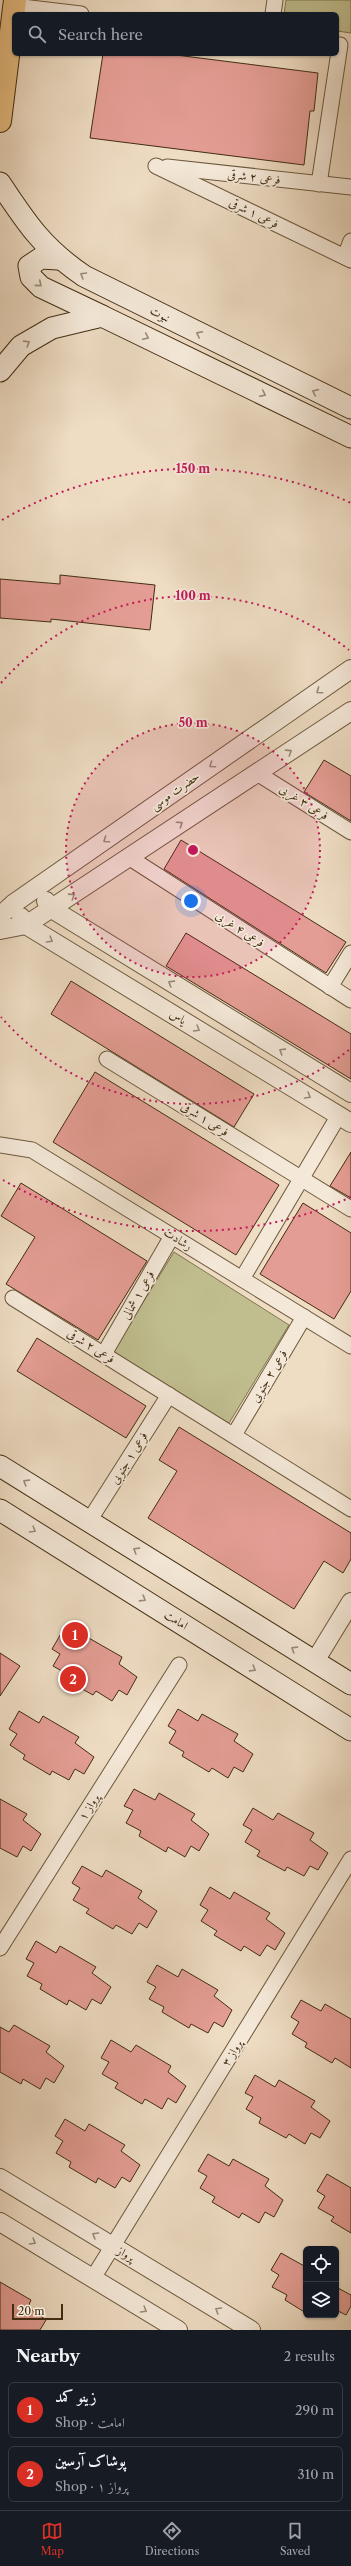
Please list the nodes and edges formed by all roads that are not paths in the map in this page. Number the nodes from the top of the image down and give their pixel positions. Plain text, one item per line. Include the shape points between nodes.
1 (275, 0) edge
2 (14, 3) edge
3 (70, 12) edge
4 (273, 12) edge
5 (12, 20) edge
6 (343, 45) edge
7 (0, 121) edge
8 (156, 166) joint
9 (0, 183) edge
10 (319, 184) junction
11 (351, 187) edge
12 (351, 241) edge
13 (58, 259) junction
14 (348, 259) edge
15 (102, 316) junction
16 (0, 371) edge
17 (351, 408) edge
18 (351, 437) edge
19 (351, 669) edge
20 (351, 711) edge
21 (257, 773) junction
22 (351, 832) edge
23 (130, 858) junction
24 (36, 888) junction
25 (13, 904) junction
26 (52, 909) junction
27 (0, 916) edge
28 (26, 925) junction
29 (0, 930) edge
30 (351, 953) edge
31 (330, 987) junction
32 (351, 1000) edge
33 (108, 1059) dead end
34 (351, 1094) edge
35 (345, 1119) edge
36 (0, 1145) edge
37 (302, 1178) junction
38 (351, 1209) edge
39 (172, 1236) junction
40 (242, 1279) junction
41 (14, 1298) dead end
42 (304, 1317) junction
43 (351, 1346) edge
44 (104, 1354) junction
45 (169, 1395) junction
46 (234, 1435) junction
47 (0, 1466) edge
48 (351, 1509) edge
49 (0, 1510) edge
50 (89, 1521) junction
51 (351, 1602) edge
52 (315, 1661) junction
53 (179, 1665) dead end
54 (351, 1684) edge
55 (351, 1730) edge
56 (351, 1858) edge
57 (0, 1948) edge
58 (0, 2178) edge
59 (0, 2222) edge
60 (114, 2247) junction
61 (93, 2278) junction
62 (178, 2330) edge
63 (251, 2330) edge

1 - 4 street
2 - 3 street
5 - 7 main road
6 - 10 street
8 - 10 street, فرعی ۲ شرقی
8 - 14 street, فرعی ۱ شرقی
9 - 13 main road, نبوت via 29,227
10 - 11 street, فرعی ۲ شرقی
12 - 14 street
13 -> 15 main road via 41,258 29,266 31,277 41,287
17 -> 13 main road, نبوت via 91,280
16 -> 15 main road via 21,346 52,328
15 -> 18 main road
19 -> 24 street, حضرت موسی
21 -> 20 street
21 - 22 street, فرعی ۳ غربی
23 -> 21 street
26 -> 23 street
23 - 31 street, فرعی ۴ غربی
24 - 25 street, حضرت موسی
24 - 26 street
25 - 27 street, حضرت موسی
25 - 28 street, یاس
26 - 28 street
34 -> 26 street
28 - 29 street
28 -> 35 street, یاس
30 - 31 street
31 - 32 street, فرعی ۴ غربی
33 - 37 street, فرعی ۱ شرقی
35 - 37 street
36 - 39 street, رشادت via 32,1150
37 - 38 street, فرعی ۱ شرقی
37 - 40 street
39 - 40 street, رشادت
39 - 44 street, فرعی ۱ شمالی
40 - 42 street, رشادت
41 - 44 street, فرعی ۲ شرقی
42 - 43 street, رشادت
42 - 46 street, فرعی ۲ جنوبی
44 - 45 street, فرعی ۲ شرقی
45 - 46 street, فرعی ۲ شرقی
45 - 50 street, فرعی ۱ جنوبی
46 - 48 street, فرعی ۲ شرقی
50 -> 47 main road
49 -> 55 main road, امامت
52 -> 50 main road
51 - 52 street
52 - 54 main road
53 - 57 street, پرواز ۱
56 - 60 street, پرواز ۳
60 -> 58 street, پرواز
59 -> 61 street
60 - 61 street, پرواز ۳
63 -> 60 street, پرواز
61 -> 62 street

